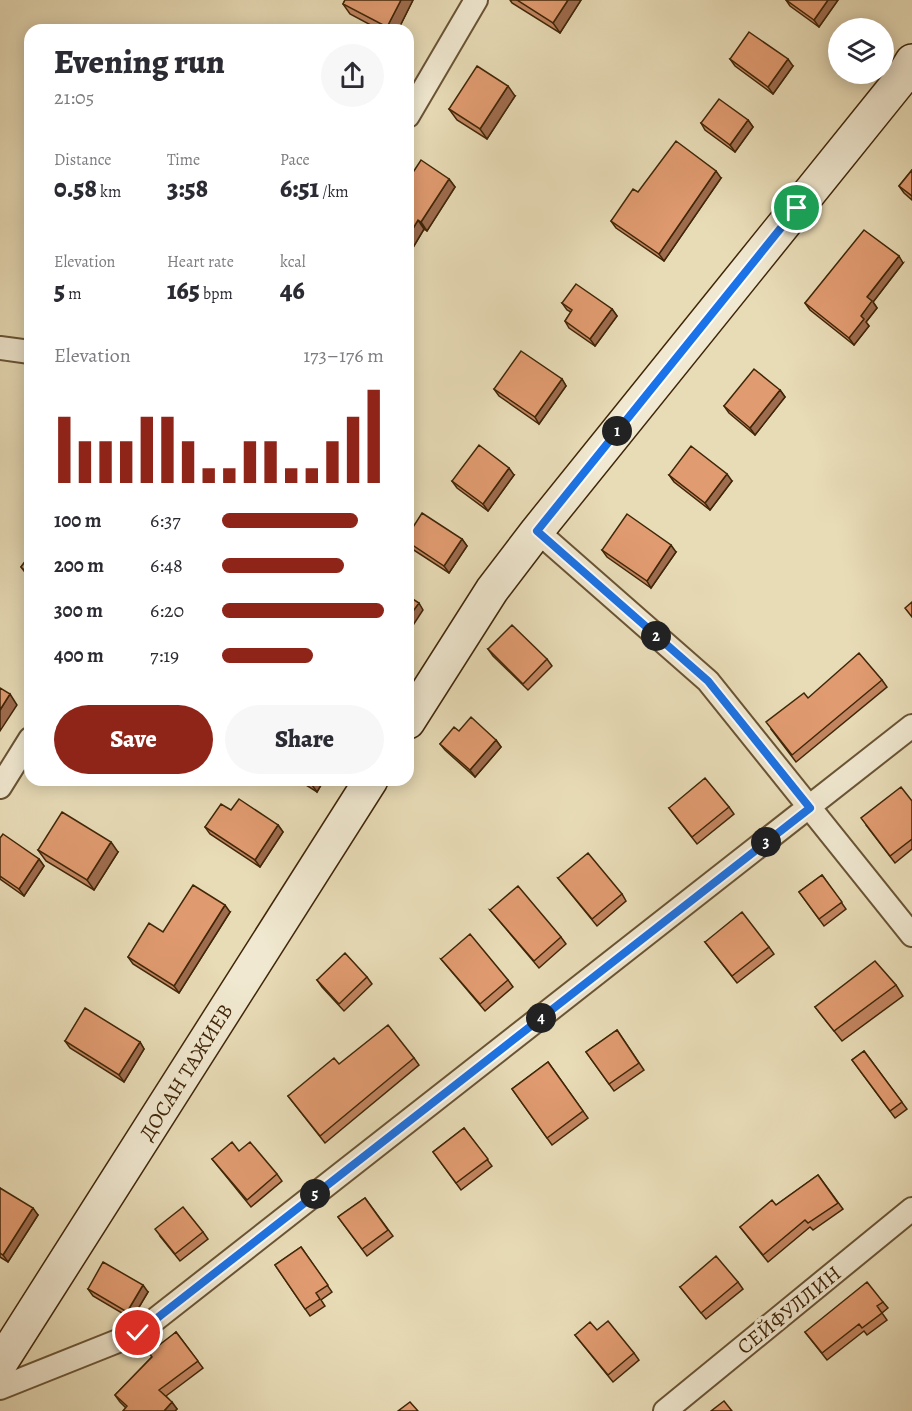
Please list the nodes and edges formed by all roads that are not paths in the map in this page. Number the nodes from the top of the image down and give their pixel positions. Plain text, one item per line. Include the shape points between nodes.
1 (476, 0) edge
2 (912, 61) edge
3 (414, 106) edge
4 (0, 348) edge
5 (24, 351) edge
6 (537, 531) junction
7 (414, 713) edge
8 (912, 726) edge
9 (24, 749) edge
10 (367, 786) edge
11 (0, 787) edge
12 (810, 808) junction
13 (912, 935) edge
14 (912, 1209) edge
15 (0, 1364) edge
16 (0, 1388) edge
17 (665, 1411) edge

1 - 3 street
2 - 6 street
4 - 5 street
6 - 7 street via 492,590
6 - 12 street via 708,681
8 - 12 street
9 - 11 street
10 - 15 street, ДОСАН ТАЖИЕВ
12 - 13 street
12 - 16 street via 138,1333
14 - 17 street, СЕЙФУЛЛИН

